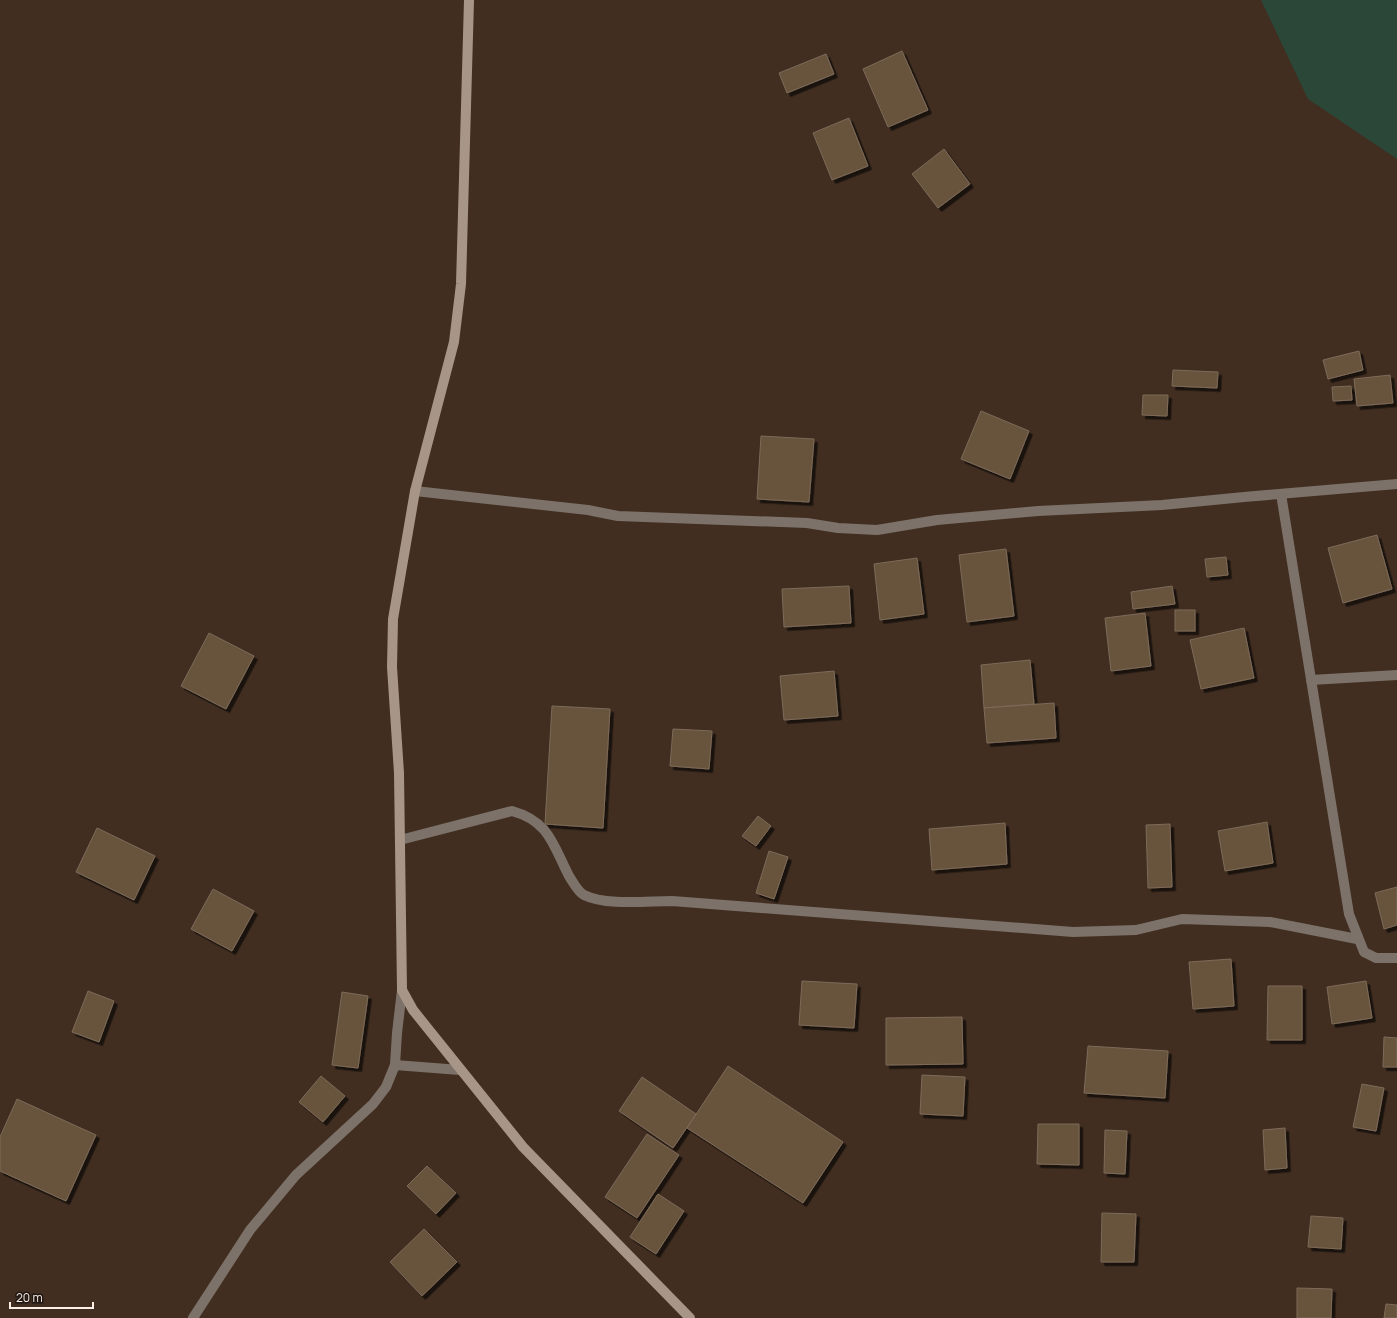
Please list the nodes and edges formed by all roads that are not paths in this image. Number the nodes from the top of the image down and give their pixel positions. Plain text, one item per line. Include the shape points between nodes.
1 (469, 0) edge
2 (1397, 484) edge
3 (415, 491) junction
4 (1281, 494) junction
5 (1397, 675) edge
6 (1311, 680) junction
7 (400, 840) junction
8 (1357, 939) junction
9 (1397, 958) edge
10 (402, 990) junction
11 (395, 1065) junction
12 (460, 1070) junction
13 (194, 1318) edge
14 (690, 1318) edge

1 - 3 main road via 461,284 454,342
2 - 4 street
3 - 4 street via 588,510 618,516 807,523 877,530 952,518 1038,511 1162,506
3 - 7 main road via 393,619 392,667 399,773
4 - 6 street
5 - 6 street
6 - 8 street via 1349,914
7 - 8 street via 512,811 528,815 544,828 572,881 582,894 609,901 672,901 1073,932 1136,930 1182,919 1270,922
7 - 10 main road
8 - 9 street via 1364,952 1376,958
10 - 11 street
10 - 12 main road via 413,1010
11 - 12 street
11 - 13 street via 386,1087 373,1104 296,1175 250,1230
12 - 14 main road via 523,1147

